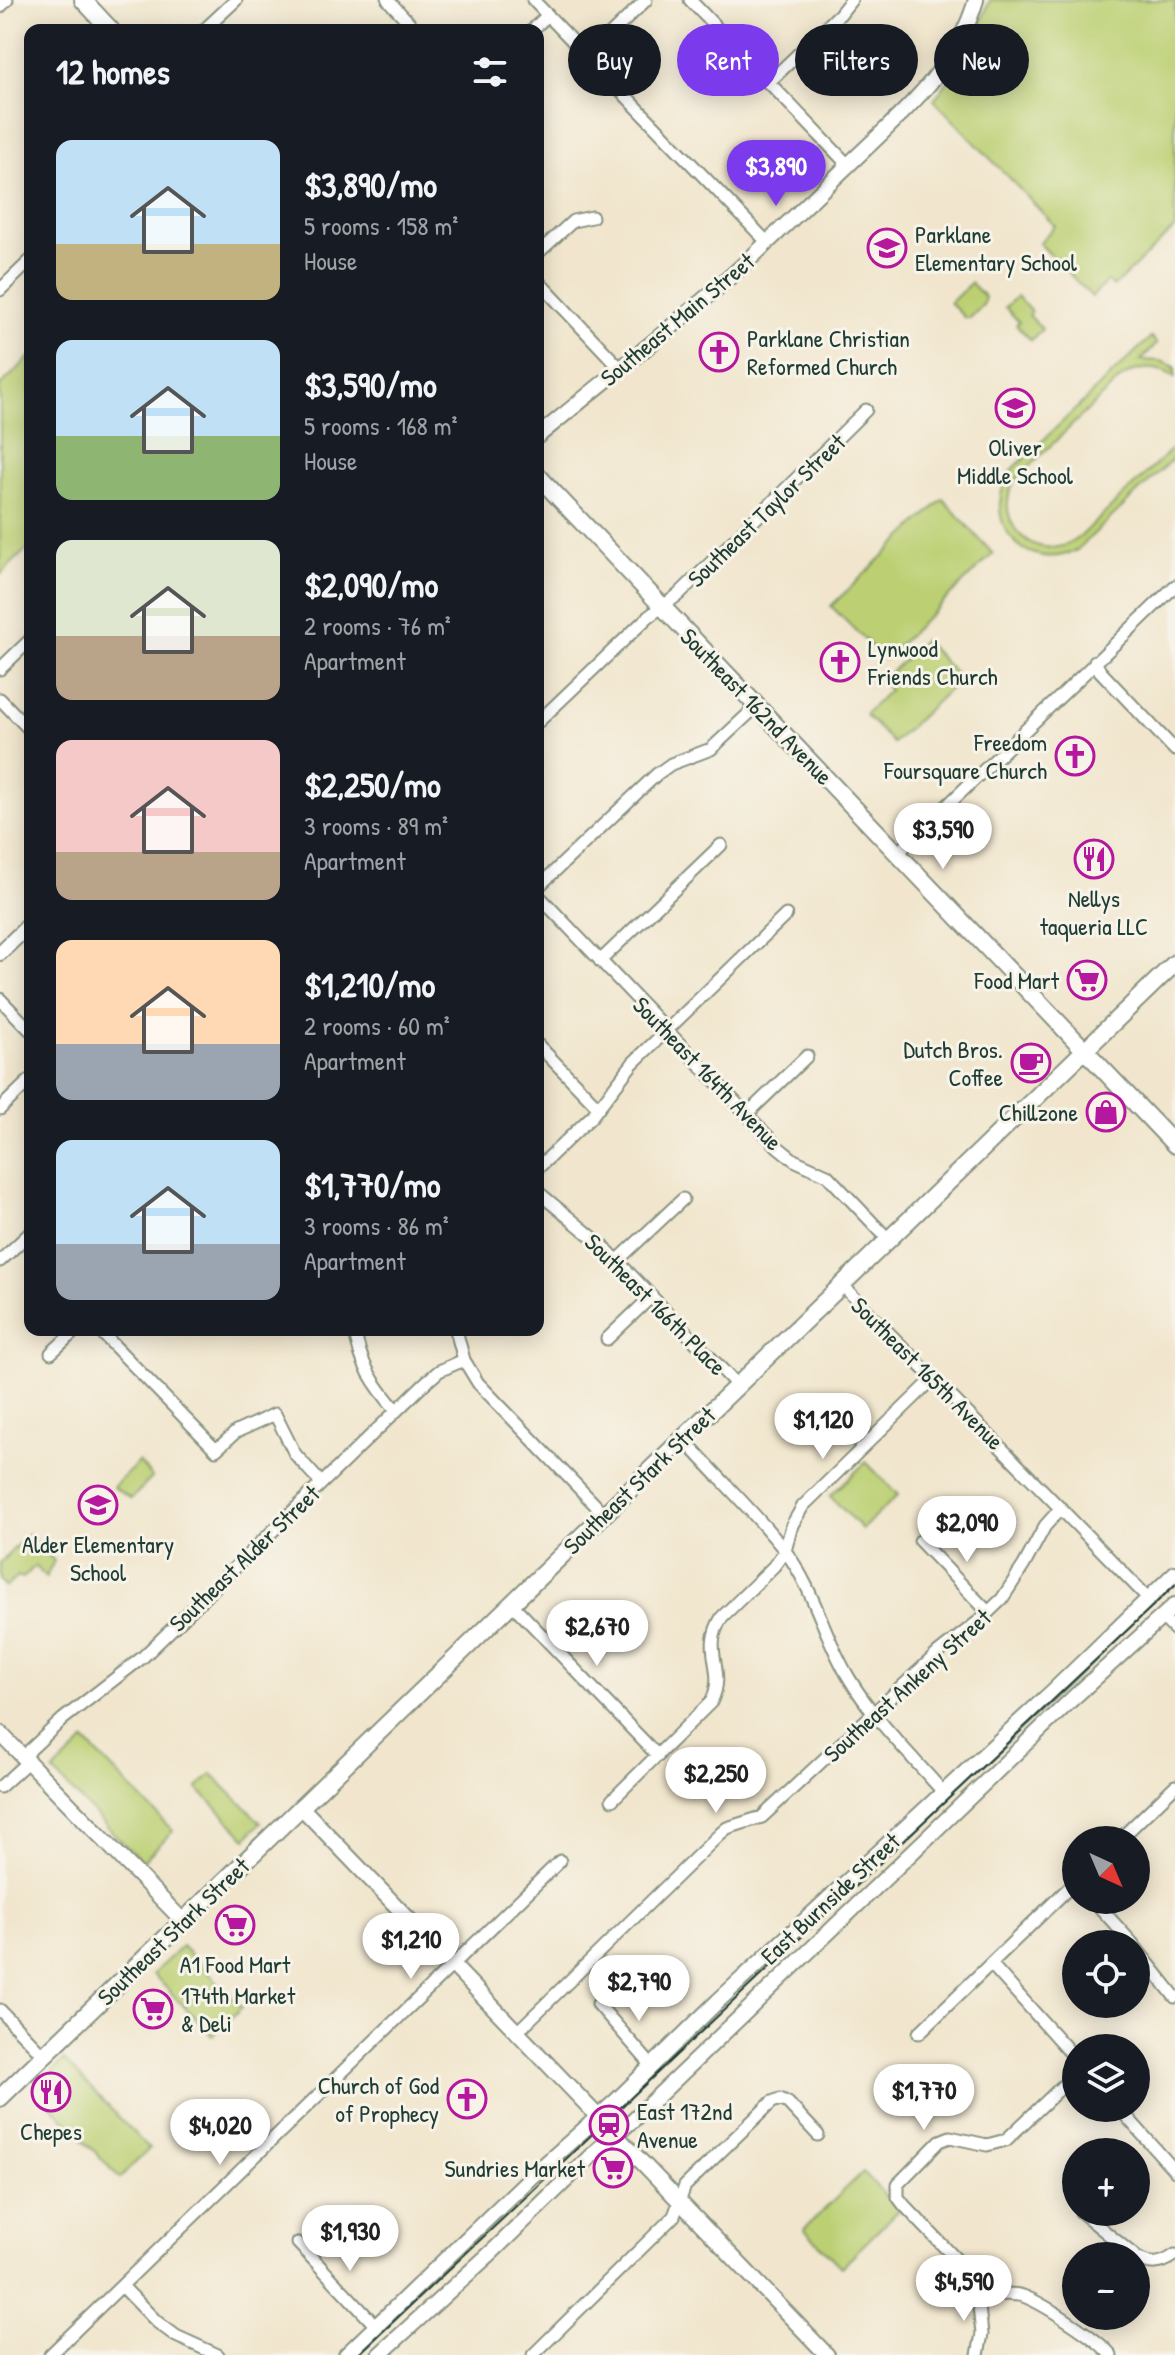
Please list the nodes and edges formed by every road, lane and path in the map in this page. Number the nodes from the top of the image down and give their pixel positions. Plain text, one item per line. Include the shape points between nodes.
1 (7, 0) edge
2 (83, 0) edge
3 (236, 0) edge
4 (388, 0) edge
5 (533, 0) edge
6 (646, 0) edge
7 (851, 0) edge
8 (976, 0) edge
9 (693, 1) edge
10 (0, 7) edge
11 (548, 15) junction
12 (105, 24) edge
13 (210, 24) edge
14 (410, 24) edge
15 (538, 24) edge
16 (621, 24) edge
17 (714, 24) edge
18 (568, 36) edge
19 (779, 72) edge
20 (779, 94) edge
21 (626, 96) edge
22 (848, 165) junction
23 (592, 217) dead end
24 (767, 242) junction
25 (544, 248) edge
26 (24, 267) edge
27 (544, 287) edge
28 (0, 290) edge
29 (620, 368) junction
30 (866, 410) dead end
31 (544, 431) edge
32 (544, 482) edge
33 (1175, 586) edge
34 (663, 606) junction
35 (24, 646) edge
36 (1095, 661) junction
37 (0, 669) edge
38 (0, 699) edge
39 (757, 706) junction
40 (544, 716) edge
41 (24, 724) edge
42 (1175, 750) edge
43 (721, 845) dead end
44 (898, 853) junction
45 (544, 881) edge
46 (544, 901) edge
47 (786, 915) dead end
48 (24, 930) edge
49 (0, 953) edge
50 (600, 961) junction
51 (1175, 963) edge
52 (0, 999) edge
53 (24, 1024) edge
54 (667, 1030) junction
55 (1085, 1049) junction
56 (544, 1051) edge
57 (807, 1056) dead end
58 (24, 1086) edge
59 (599, 1108) junction
60 (0, 1109) edge
61 (747, 1114) junction
62 (1175, 1145) edge
63 (544, 1162) edge
64 (544, 1197) edge
65 (683, 1199) dead end
66 (24, 1239) edge
67 (888, 1239) junction
68 (0, 1261) edge
69 (617, 1261) junction
70 (842, 1285) junction
71 (652, 1296) junction
72 (69, 1336) edge
73 (105, 1336) edge
74 (356, 1336) edge
75 (458, 1336) edge
76 (607, 1339) dead end
77 (51, 1353) dead end
78 (464, 1360) junction
79 (933, 1379) junction
80 (737, 1385) junction
81 (396, 1410) junction
82 (683, 1438) junction
83 (321, 1483) junction
84 (1061, 1508) junction
85 (604, 1514) junction
86 (920, 1541) dead end
87 (785, 1551) junction
88 (1175, 1573) edge
89 (1148, 1598) junction
90 (512, 1604) junction
91 (1175, 1605) edge
92 (988, 1612) junction
93 (1162, 1617) junction
94 (1175, 1630) edge
95 (874, 1712) junction
96 (0, 1733) edge
97 (658, 1756) junction
98 (26, 1759) junction
99 (1175, 1786) edge
100 (0, 1787) edge
101 (943, 1792) junction
102 (612, 1800) dead end
103 (301, 1807) junction
104 (1134, 1826) edge
105 (560, 1861) dead end
106 (1062, 1895) edge
107 (1105, 1914) edge
108 (183, 1921) junction
109 (1120, 1930) edge
110 (991, 1964) junction
111 (453, 1965) junction
112 (1150, 1966) edge
113 (1175, 1997) edge
114 (598, 2004) dead end
115 (0, 2010) edge
116 (517, 2032) junction
117 (919, 2033) dead end
118 (1062, 2043) edge
119 (44, 2056) junction
120 (652, 2066) junction
121 (1062, 2086) edge
122 (0, 2098) edge
123 (1131, 2122) edge
124 (606, 2125) junction
125 (818, 2135) dead end
126 (1175, 2171) edge
127 (679, 2201) junction
128 (1098, 2226) edge
129 (1118, 2242) edge
130 (298, 2243) dead end
131 (1175, 2255) edge
132 (1150, 2263) edge
133 (122, 2286) junction
134 (979, 2296) junction
135 (376, 2326) junction
136 (50, 2355) edge
137 (218, 2355) edge
138 (346, 2355) edge
139 (379, 2355) edge
140 (533, 2355) edge
141 (827, 2355) edge
142 (978, 2355) edge
143 (1111, 2355) edge

1 - 10 street
2 - 12 main road
3 - 13 street
4 - 14 street
5 - 11 street
6 - 16 street
7 - 19 street
8 - 22 street, Southeast Main Street via 941,71
9 - 17 street
11 - 15 street
11 - 18 street
20 - 22 street
21 - 24 street
22 - 24 street, Southeast Main Street
23 - 25 street via 573,221
24 - 29 street, Southeast Main Street
26 - 28 street
27 - 29 street
29 - 31 street, Southeast Main Street
30 - 34 street, Southeast Taylor Street
32 - 34 main road, Southeast 162nd Avenue
33 - 36 street
34 - 39 main road, Southeast 162nd Avenue
34 - 40 street, Southeast Taylor Street
35 - 37 street
36 - 42 street
36 - 44 street
38 - 41 street
39 - 44 main road, Southeast 162nd Avenue
39 - 45 street via 711,749 657,774
43 - 50 street
44 - 55 main road, Southeast 162nd Avenue
46 - 50 street, Southeast 164th Avenue
47 - 54 street
48 - 49 street
50 - 54 street, Southeast 164th Avenue
51 - 55 main road, Southeast Stark Street
52 - 53 street
54 - 59 street via 624,1073
54 - 61 street, Southeast 164th Avenue
55 - 62 main road, Southeast 162nd Avenue
55 - 67 main road, Southeast Stark Street
56 - 59 street
57 - 61 street
58 - 60 street
59 - 63 street
61 - 67 street, Southeast 164th Avenue via 786,1155 827,1175
64 - 69 street, Southeast 166th Place
65 - 69 street
66 - 68 street
67 - 70 main road, Southeast Stark Street
69 - 71 street, Southeast 166th Place
70 - 79 street, Southeast 165th Avenue
70 - 80 main road, Southeast Stark Street
71 - 76 street
71 - 80 street, Southeast 166th Place
72 - 77 street
73 - 83 street via 216,1450 236,1432 275,1414 295,1454
74 - 81 street via 370,1378
75 - 78 street
78 - 81 street, Southeast Alder Street via 439,1371
78 - 85 street via 478,1383
79 - 84 street, Southeast 165th Avenue
79 - 87 street via 803,1506
80 - 82 main road, Southeast Stark Street
81 - 83 street, Southeast Alder Street
82 - 85 main road, Southeast Stark Street
82 - 87 street
83 - 98 street, Southeast Alder Street via 143,1657 63,1719
84 - 89 street, Southeast 165th Avenue
84 - 92 street, Southeast Ankeny Street via 1038,1536 1012,1585
85 - 90 main road, Southeast Stark Street
86 - 92 street
87 - 95 street via 826,1611 836,1655
87 - 97 street via 716,1626 711,1642 716,1693
88 - 89 street, East Burnside Street
89 - 101 street, East Burnside Street
90 - 97 street
90 - 103 main road, Southeast Stark Street
91 - 93 street, East Burnside Street
92 - 95 street, Southeast Ankeny Street
93 - 94 street
93 - 124 street, East Burnside Street via 708,2049
95 - 101 street
95 - 116 street, Southeast Ankeny Street via 762,1817 720,1834
96 - 98 street
97 - 102 street
98 - 100 street, Southeast Alder Street
98 - 108 street
99 - 104 street
101 - 120 street, East Burnside Street
103 - 108 main road, Southeast Stark Street
103 - 111 street
105 - 111 street
106 - 110 street
107 - 109 street
108 - 119 main road, Southeast Stark Street
110 - 117 street
110 - 118 street
111 - 116 street
111 - 133 street
112 - 113 street
114 - 120 street
115 - 119 street
116 - 124 street
119 - 122 main road, Southeast Stark Street
120 - 124 street, East Burnside Street
121 - 134 street via 1006,2140 987,2145 950,2137 940,2141 898,2184 898,2197 970,2271
123 - 126 street
124 - 127 street
124 - 135 street, East Burnside Street
124 - 139 street, East Burnside Street
125 - 127 street via 788,2103 772,2102 685,2186
127 - 140 street via 674,2216
127 - 141 street
128 - 129 street
130 - 135 street
131 - 132 street
133 - 136 street
133 - 137 street via 176,2336
134 - 142 street
134 - 143 street via 1014,2294 1031,2299
135 - 138 street, East Burnside Street

